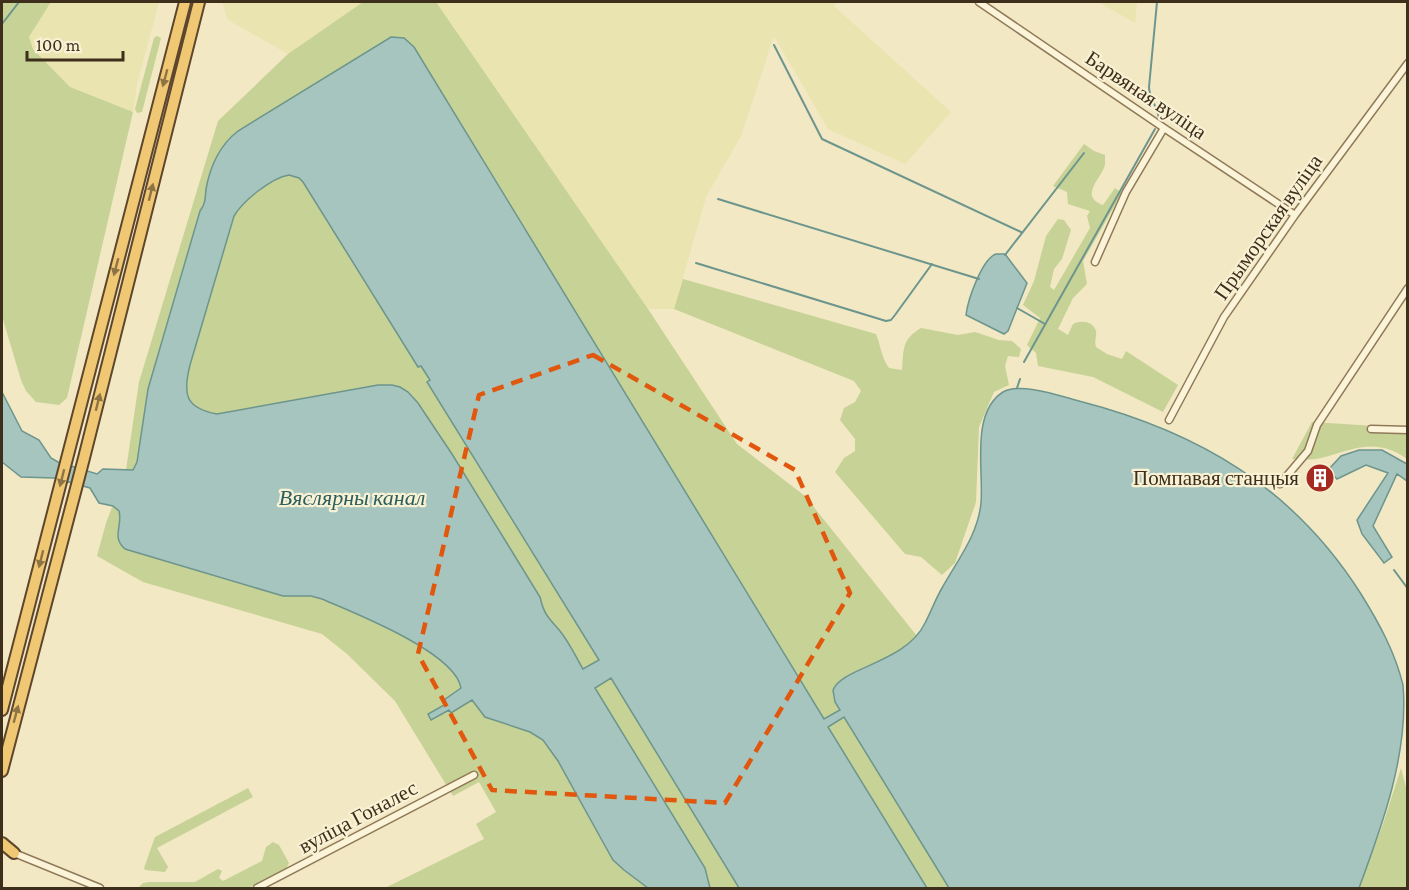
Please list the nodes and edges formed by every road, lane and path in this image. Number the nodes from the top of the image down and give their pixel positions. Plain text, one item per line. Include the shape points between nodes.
1 (185, 2) edge
2 (199, 2) edge
3 (979, 2) edge
4 (1407, 63) edge
5 (1164, 128) junction
6 (1295, 215) junction
7 (1095, 262) dead end
8 (1407, 288) edge
9 (1169, 420) dead end
10 (1371, 429) dead end
11 (1407, 430) edge
12 (1281, 484) dead end
13 (2, 710) edge
14 (2, 771) edge
15 (474, 775) dead end
16 (2, 843) edge
17 (2, 851) edge
18 (14, 853) junction
19 (100, 888) edge
20 (257, 888) edge

1 -> 13 highway
14 -> 2 highway
3 - 5 street, Барвяная вуліца
4 - 6 street, Прыморская вуліца
5 - 6 street, Барвяная вуліца
5 - 7 street via 1126,192
6 - 9 street, Прыморская вуліца via 1224,317
8 - 12 street via 1317,425 1308,451
10 - 11 street
15 - 20 street, вуліца Гоналес
16 - 18 highway
17 - 18 highway
18 - 19 street

